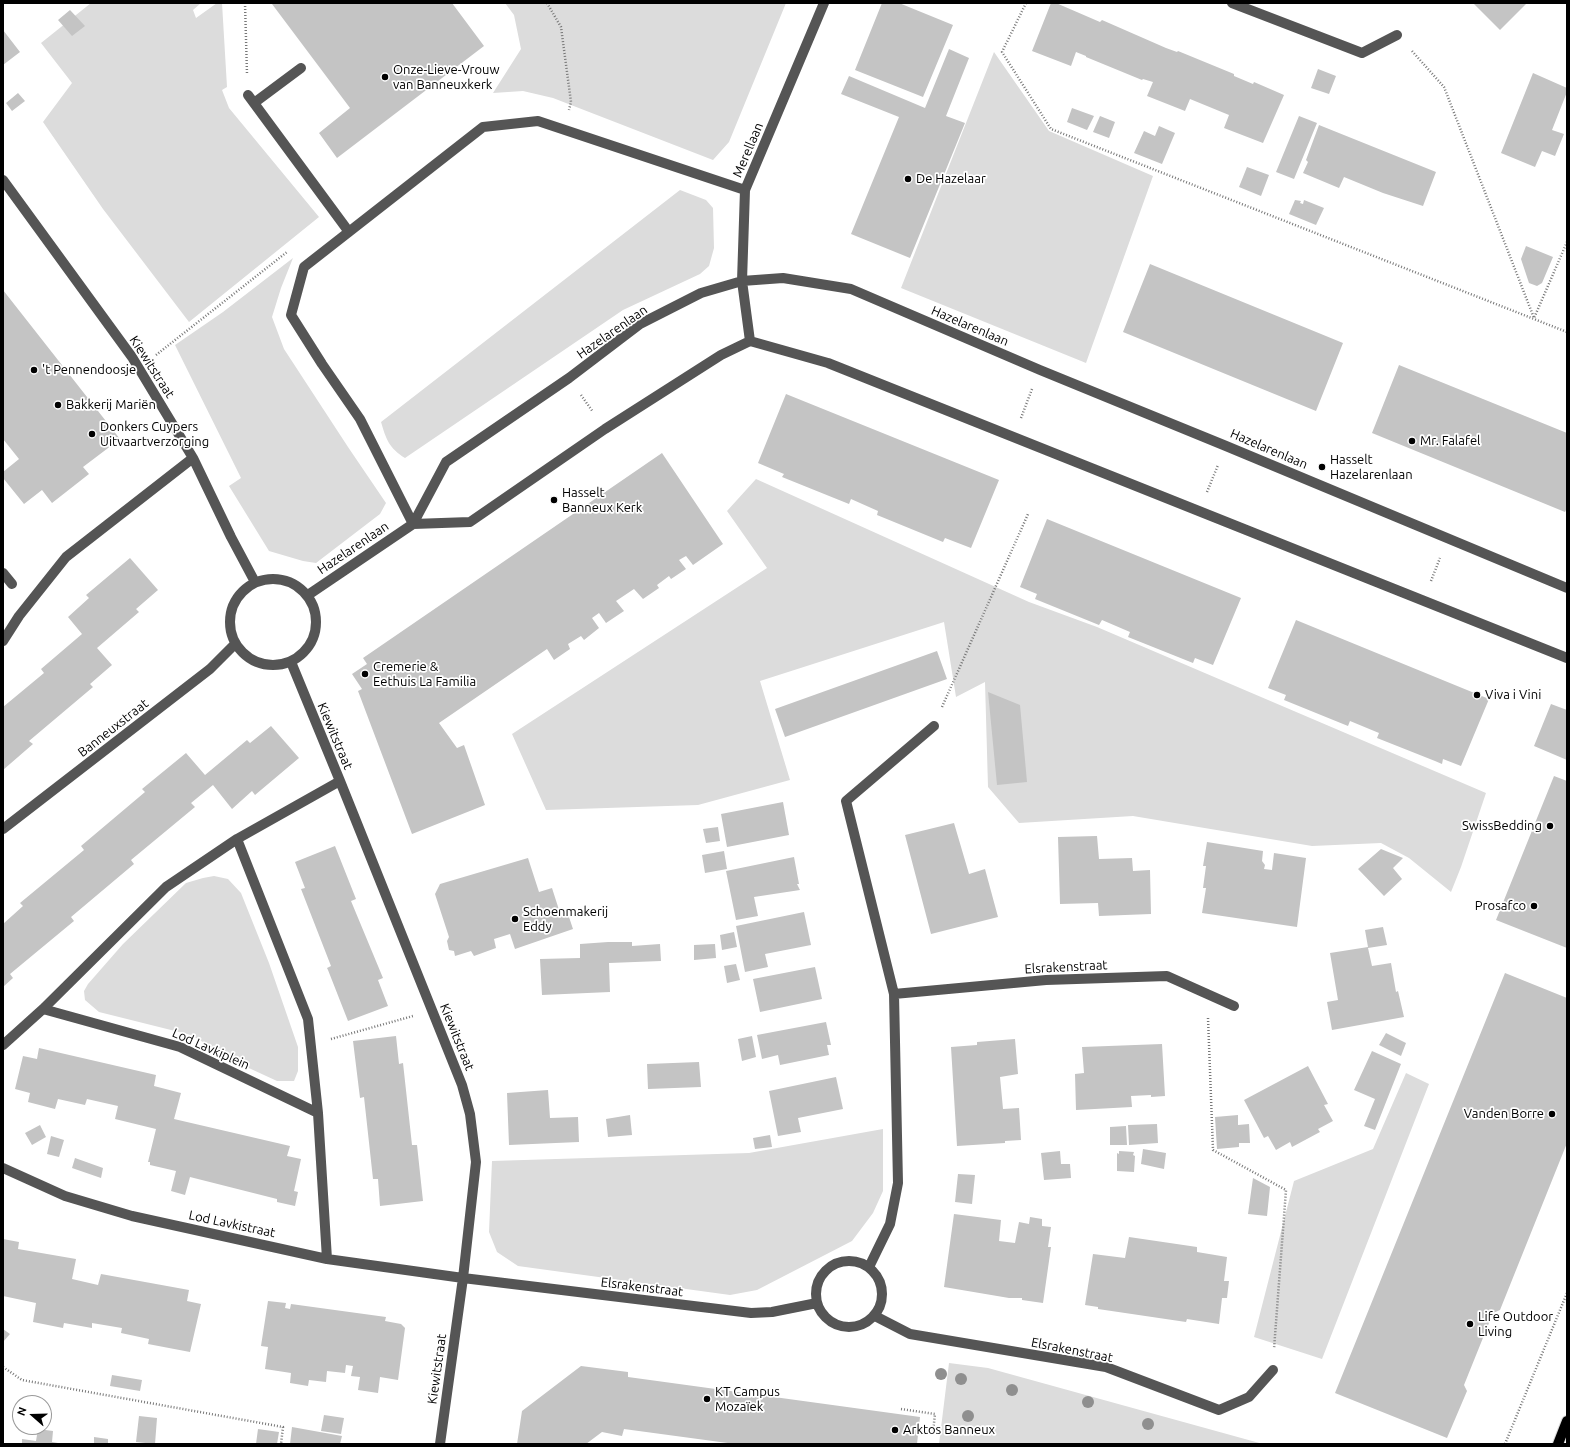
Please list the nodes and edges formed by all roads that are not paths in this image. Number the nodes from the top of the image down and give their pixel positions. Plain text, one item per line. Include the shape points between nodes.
1 (824, 3) edge
2 (1232, 3) edge
3 (1398, 35) road end
4 (301, 68) dead end
5 (3, 180) edge
6 (745, 190) junction
7 (349, 232) junction
8 (742, 281) junction
9 (750, 341) junction
10 (193, 458) junction
11 (413, 524) junction
12 (3, 573) edge
13 (255, 582) junction
14 (12, 584) dead end
15 (1567, 588) edge
16 (308, 595) junction
17 (3, 641) edge
18 (235, 644) junction
19 (1567, 658) edge
20 (291, 662) junction
21 (934, 726) road end
22 (340, 781) junction
23 (3, 829) edge
24 (237, 839) junction
25 (894, 994) junction
26 (1234, 1006) dead end
27 (43, 1009) junction
28 (3, 1045) edge
29 (318, 1113) junction
30 (3, 1168) edge
31 (327, 1258) junction
32 (869, 1267) junction
33 (462, 1278) junction
34 (817, 1303) junction
35 (875, 1316) junction
36 (1273, 1370) road end
37 (1567, 1421) edge
38 (440, 1444) edge
39 (1558, 1444) edge

1 - 6 street, Merellaan
2 - 3 street via 1362,53
4 - 7 street via 251,99
5 - 10 street, Kiewitstraat via 139,368
6 - 7 street via 538,121 483,127
6 - 8 street, Merellaan
7 - 11 street via 304,267 291,315 360,419
8 - 9 street, Merellaan
8 - 11 street, Hazelarenlaan via 701,293 640,324 569,378 446,462
8 - 15 street, Hazelarenlaan via 783,278 851,289
9 - 11 street via 721,356 605,429 470,522
9 - 19 street via 828,363
10 - 13 street, Kiewitstraat via 230,537
10 - 17 street via 66,557 19,616
11 - 16 street, Hazelarenlaan
12 - 14 street
13 - 16 street via 264,579 283,579 301,588
13 - 18 street via 243,591 234,603 230,617
16 - 20 street via 317,619 316,632 311,645
18 - 20 street via 256,662 273,665
18 - 23 street, Banneuxstraat via 200,677
20 - 22 street, Kiewitstraat
21 - 25 street via 846,801
22 - 24 street
22 - 33 street, Kiewitstraat via 433,1011 470,1114 476,1162
24 - 27 street via 166,887
24 - 29 street via 308,1018
25 - 26 street, Elsrakenstraat via 1046,980 1167,976
25 - 32 street via 898,1183 890,1224
27 - 28 street
27 - 29 street, Lod Lavkiplein via 180,1047
29 - 31 street
30 - 31 street, Lod Lavkistraat via 65,1196 132,1216
31 - 33 street, Lod Lavkistraat
32 - 34 street via 857,1261 843,1261 830,1266 818,1283
32 - 35 street via 878,1277 882,1290 881,1304
33 - 34 street, Elsrakenstraat via 751,1313 772,1312
33 - 38 street, Kiewitstraat
34 - 35 street via 823,1316 835,1324 849,1328 863,1325
35 - 36 street, Elsrakenstraat via 910,1334 1106,1367 1220,1410 1249,1398
37 - 39 main road

